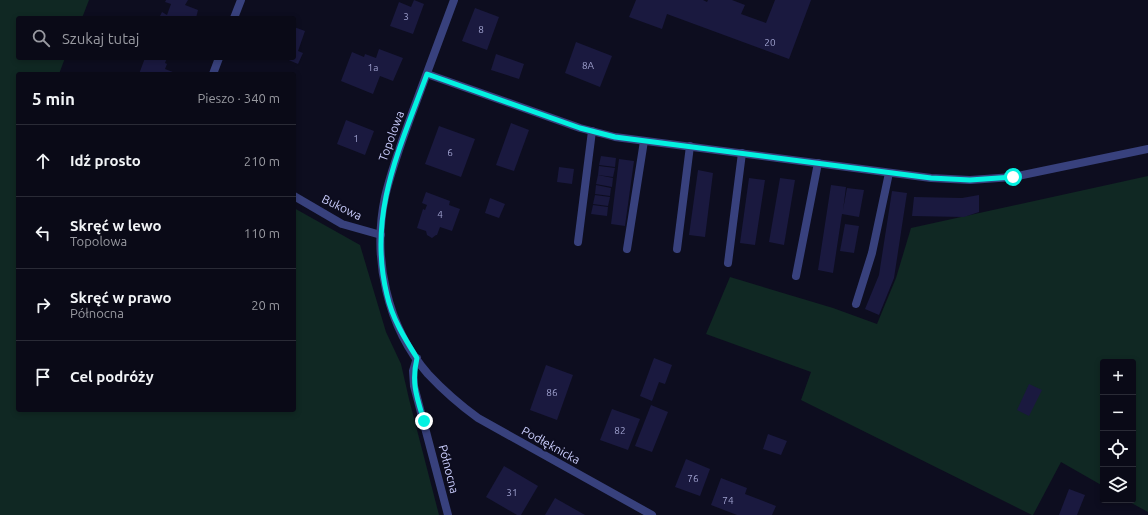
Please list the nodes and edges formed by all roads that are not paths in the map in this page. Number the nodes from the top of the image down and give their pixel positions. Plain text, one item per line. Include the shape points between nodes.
1 (241, 0) edge
2 (454, 0) edge
3 (235, 16) edge
4 (218, 60) edge
5 (214, 72) edge
6 (427, 74) junction
7 (592, 131) junction
8 (644, 141) junction
9 (690, 146) junction
10 (1148, 149) edge
11 (742, 153) junction
12 (818, 163) junction
13 (890, 172) junction
14 (296, 197) edge
15 (381, 235) junction
16 (578, 242) dead end
17 (627, 249) dead end
18 (676, 249) dead end
19 (728, 263) dead end
20 (796, 276) dead end
21 (856, 304) dead end
22 (417, 358) junction
23 (443, 389) joint
24 (448, 515) edge
25 (652, 515) edge

1 - 3 street
2 - 6 street, Topolowa
4 - 5 street
6 - 7 street
6 - 15 street, Topolowa via 389,180 384,199
7 - 8 street
7 - 16 street
8 - 9 street
8 - 17 street
9 - 11 street
9 - 18 street
10 - 13 street via 994,179 951,179
11 - 12 street
11 - 19 street
12 - 13 street
12 - 20 street
13 - 21 street via 872,253
14 - 15 street, Bukowa via 342,224
15 - 22 street, Topolowa via 387,296 395,320
22 - 23 street, Topolowa
22 - 24 street, Północna via 413,371 414,386
23 - 25 street, Podłęknicka via 478,418

